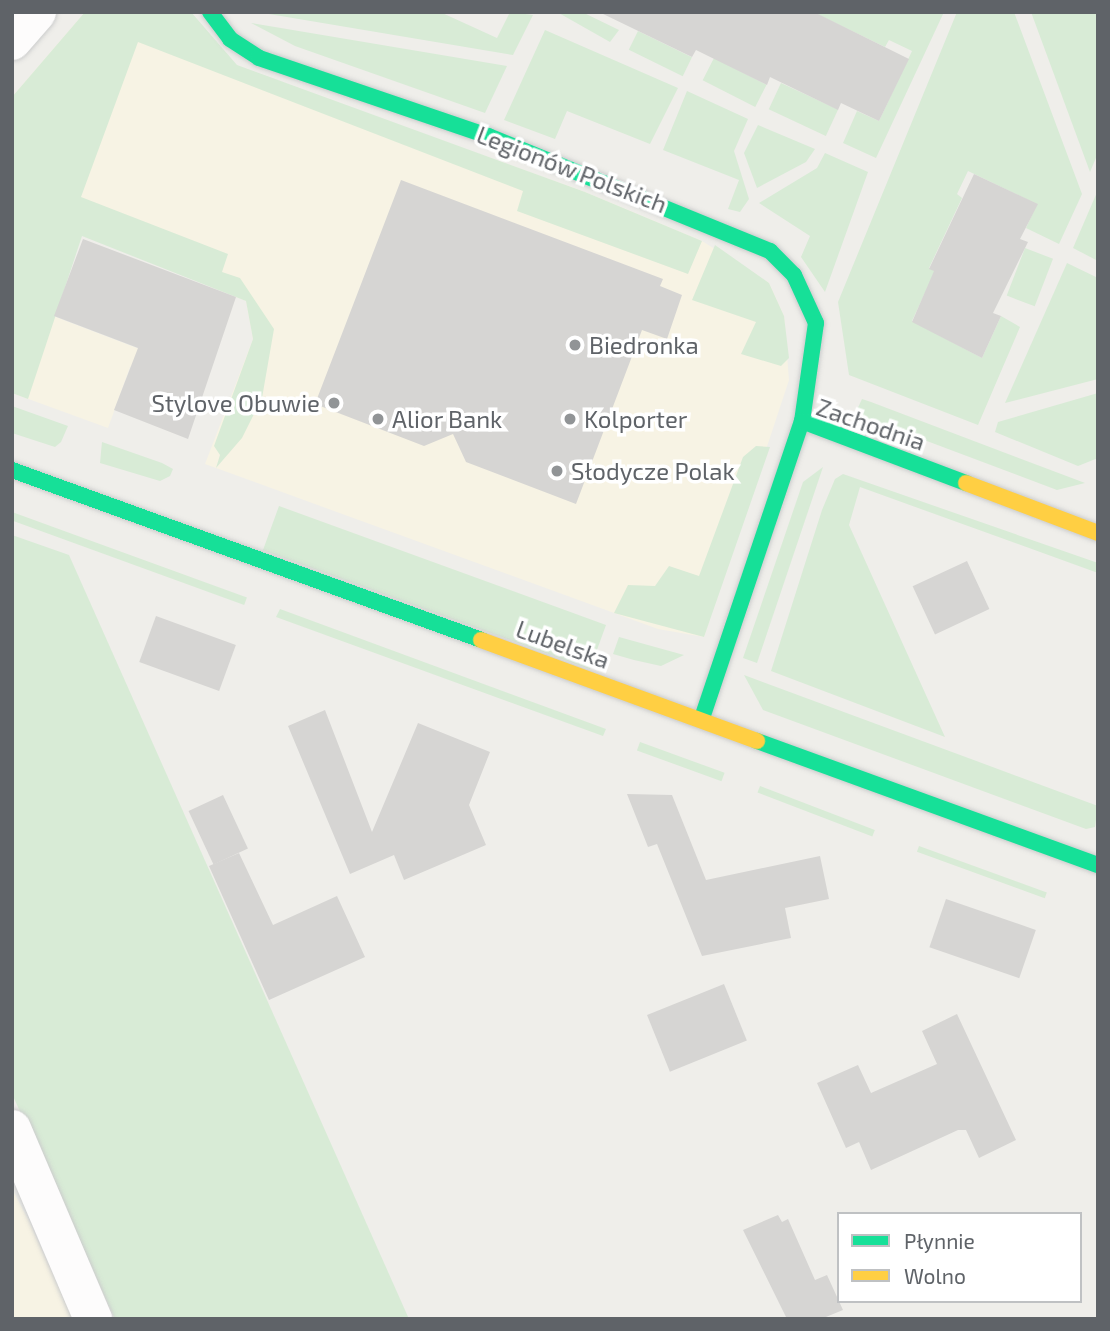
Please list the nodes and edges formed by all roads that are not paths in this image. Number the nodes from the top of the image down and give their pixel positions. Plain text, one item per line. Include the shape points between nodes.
1 (37, 12) edge
2 (209, 12) edge
3 (12, 41) edge
4 (802, 421) junction
5 (12, 470) edge
6 (1088, 521) edge
7 (702, 718) junction
8 (1098, 865) edge
9 (12, 1129) edge
10 (93, 1319) edge

1 - 3 street
2 - 4 street, Legionów Polskich via 230,39 259,58 488,136 729,230 782,259 810,302 816,323
4 - 6 street, Zachodnia
4 - 7 street, Zachodnia
5 - 7 street, Lubelska
7 - 8 street, Lubelska
9 - 10 street

